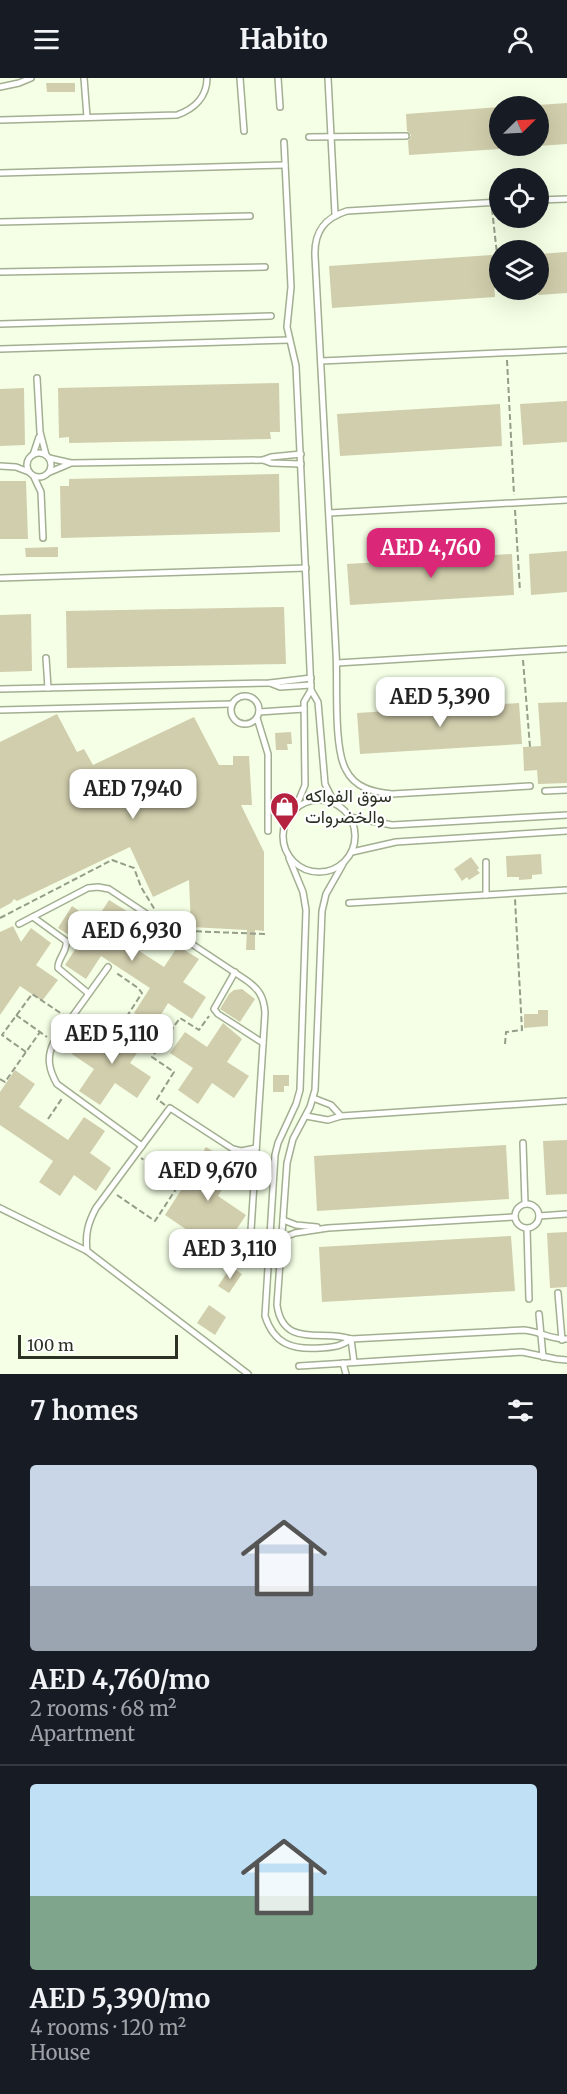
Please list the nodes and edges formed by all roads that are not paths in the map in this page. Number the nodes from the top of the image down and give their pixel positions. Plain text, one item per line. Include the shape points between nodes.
1 (31, 78) edge
2 (84, 78) edge
3 (207, 78) edge
4 (240, 78) edge
5 (278, 78) edge
6 (328, 78) edge
7 (0, 87) edge
8 (280, 107) dead end
9 (87, 117) junction
10 (0, 120) edge
11 (244, 131) dead end
12 (406, 136) dead end
13 (309, 137) dead end
14 (332, 137) junction
15 (284, 142) dead end
16 (285, 165) junction
17 (0, 173) edge
18 (567, 199) edge
19 (549, 200) edge
20 (489, 203) edge
21 (336, 214) junction
22 (250, 216) dead end
23 (0, 222) edge
24 (265, 267) dead end
25 (0, 272) edge
26 (271, 316) dead end
27 (0, 324) edge
28 (290, 340) junction
29 (0, 348) edge
30 (567, 350) edge
31 (321, 361) junction
32 (38, 378) dead end
33 (40, 432) junction
34 (301, 454) junction
35 (31, 457) junction
36 (48, 457) junction
37 (263, 460) junction
38 (71, 463) junction
39 (301, 464) junction
40 (0, 466) edge
41 (9, 466) junction
42 (49, 473) junction
43 (31, 474) junction
44 (41, 492) junction
45 (567, 500) edge
46 (329, 513) junction
47 (43, 538) dead end
48 (306, 568) junction
49 (0, 578) edge
50 (567, 649) edge
51 (46, 658) dead end
52 (337, 663) junction
53 (311, 684) junction
54 (48, 688) junction
55 (0, 689) edge
56 (232, 704) junction
57 (304, 709) junction
58 (0, 710) edge
59 (258, 715) junction
60 (530, 786) dead end
61 (567, 790) edge
62 (545, 791) dead end
63 (339, 806) junction
64 (295, 809) junction
65 (567, 815) edge
66 (350, 817) junction
67 (268, 831) dead end
68 (567, 831) edge
69 (352, 852) junction
70 (290, 858) junction
71 (486, 862) dead end
72 (343, 864) junction
73 (567, 890) edge
74 (486, 895) junction
75 (350, 903) dead end
76 (33, 917) junction
77 (19, 924) dead end
78 (108, 967) road end
79 (235, 972) junction
80 (88, 993) junction
81 (263, 1043) junction
82 (313, 1098) junction
83 (567, 1101) edge
84 (306, 1116) junction
85 (341, 1116) junction
86 (523, 1143) dead end
87 (142, 1146) junction
88 (256, 1148) junction
89 (525, 1204) junction
90 (0, 1209) edge
91 (567, 1214) edge
92 (539, 1216) junction
93 (514, 1217) junction
94 (283, 1220) junction
95 (328, 1228) junction
96 (527, 1229) junction
97 (282, 1238) junction
98 (87, 1251) junction
99 (249, 1261) dead end
100 (558, 1293) dead end
101 (529, 1299) dead end
102 (539, 1314) dead end
103 (542, 1336) junction
104 (351, 1339) junction
105 (564, 1339) edge
106 (543, 1357) junction
107 (567, 1360) edge
108 (354, 1362) junction
109 (343, 1363) junction
110 (299, 1366) dead end
111 (248, 1374) edge
112 (346, 1374) edge

1 - 7 lane
2 - 9 lane
3 - 9 lane via 198,104 177,115
4 - 11 lane
5 - 8 lane
6 - 14 lane
9 - 10 lane
12 - 14 lane
13 - 14 lane
14 - 21 lane
15 - 16 lane
16 - 17 lane
16 - 28 lane
18 - 19 lane
20 - 21 lane
21 - 31 lane via 325,221 315,243
22 - 23 lane
24 - 25 lane
26 - 27 lane
28 - 29 lane
28 - 34 lane via 296,366
30 - 31 lane
31 - 46 lane
32 - 33 lane
33 - 35 lane
33 - 36 lane
34 - 37 lane
34 - 39 lane
35 - 36 lane via 42,453
35 - 41 lane
35 - 43 lane via 27,468
36 - 38 lane
36 - 42 lane
37 - 38 lane
37 - 39 lane
38 - 42 lane
39 - 48 lane
40 - 41 lane
41 - 43 lane
42 - 43 lane via 38,477
42 - 44 lane
43 - 44 lane
44 - 47 lane
45 - 46 lane
46 - 52 lane
48 - 49 lane
48 - 53 lane
50 - 52 lane
51 - 54 lane
52 - 60 lane via 341,757 350,775 365,789 392,794
53 - 54 lane
53 - 57 lane
53 - 63 lane via 318,702 326,784
54 - 55 lane
56 - 58 lane
56 - 59 lane via 241,697 252,698
56 - 59 lane via 235,720 247,724
57 - 59 lane
57 - 64 lane via 304,785
59 - 67 lane via 268,754
61 - 62 lane
63 - 64 lane via 317,800
63 - 66 lane
64 - 70 lane via 283,832
65 - 66 lane via 392,825
66 - 69 lane via 355,834
68 - 69 lane via 396,842
69 - 72 lane
70 - 72 lane via 301,868 315,872 330,871
70 - 104 lane via 306,910 302,1074 296,1104 275,1155 265,1316 276,1337 287,1344 331,1347
71 - 74 lane
72 - 82 lane via 322,911
73 - 74 lane
74 - 75 lane
76 - 77 lane
76 - 79 lane via 88,888 98,887 118,894
76 - 80 lane via 66,941 58,968
78 - 80 lane
79 - 81 lane via 261,993 265,1003
79 - 81 lane via 214,1009
80 - 87 lane via 50,1050 51,1074 67,1092
81 - 88 lane
82 - 84 lane
82 - 85 lane via 331,1105
83 - 85 lane
84 - 85 lane via 322,1120
84 - 94 lane via 290,1151
86 - 89 lane
87 - 88 lane via 170,1108 233,1149
87 - 98 lane via 88,1221
88 - 99 lane
89 - 92 lane via 532,1205
89 - 93 lane via 519,1206
90 - 98 lane
91 - 92 lane
92 - 96 lane via 538,1222
93 - 95 lane
93 - 96 lane via 516,1223
94 - 95 lane via 303,1227
94 - 97 lane
95 - 97 lane
96 - 101 lane
97 - 104 lane via 278,1305 282,1322 304,1335
98 - 111 lane
100 - 105 lane
102 - 103 lane
103 - 104 lane via 524,1330
103 - 105 lane
103 - 106 lane
104 - 108 lane
106 - 107 lane
106 - 108 lane via 522,1352
108 - 109 lane
109 - 110 lane
109 - 112 lane

